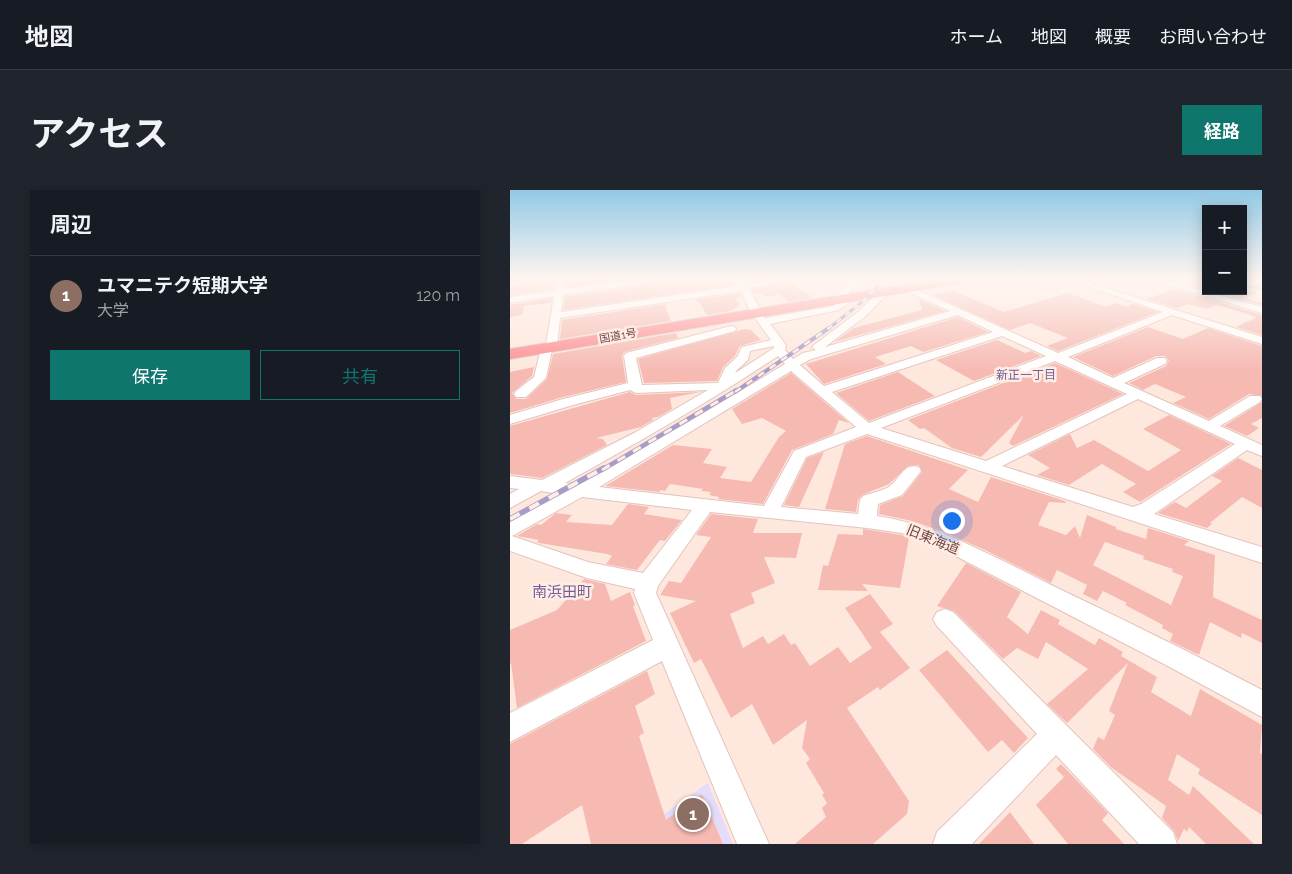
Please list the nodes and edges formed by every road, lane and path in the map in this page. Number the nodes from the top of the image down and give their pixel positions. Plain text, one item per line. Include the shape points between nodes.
1 (557, 310) edge
2 (592, 310) edge
3 (757, 310) edge
4 (798, 310) edge
5 (826, 310) edge
6 (866, 310) edge
7 (954, 310) edge
8 (1163, 310) edge
9 (1183, 310) edge
10 (959, 312) junction
11 (1174, 313) junction
12 (556, 316) junction
13 (761, 319) junction
14 (648, 331) junction
15 (1003, 332) junction
16 (1262, 341) edge
17 (740, 342) junction
18 (778, 346) junction
19 (664, 347) junction
20 (549, 348) junction
21 (510, 354) edge
22 (806, 356) junction
23 (1056, 357) junction
24 (1161, 361) dead end
25 (792, 365) junction
26 (1112, 383) junction
27 (634, 385) junction
28 (723, 388) junction
29 (822, 391) junction
30 (522, 394) dead end
31 (1137, 394) junction
32 (1255, 399) dead end
33 (510, 420) edge
34 (1209, 427) junction
35 (867, 429) junction
36 (1246, 444) junction
37 (1262, 451) edge
38 (986, 468) junction
39 (914, 471) dead end
40 (510, 482) edge
41 (542, 485) junction
42 (580, 490) junction
43 (510, 502) edge
44 (706, 505) junction
45 (770, 513) junction
46 (1133, 514) junction
47 (867, 521) junction
48 (510, 530) edge
49 (510, 543) edge
50 (1262, 555) edge
51 (648, 584) junction
52 (945, 619) dead end
53 (667, 644) junction
54 (1262, 704) edge
55 (510, 728) edge
56 (1056, 735) junction
57 (958, 841) edge
58 (753, 844) edge
59 (1161, 844) edge

1 - 12 street
2 - 12 street
3 - 13 street
4 - 13 highway, 国道1号
5 - 13 street
6 - 22 street
7 - 10 street
8 - 11 street
9 - 11 street
10 - 15 street
10 - 22 street
11 - 16 street
11 - 23 street
12 - 20 street
13 - 14 highway, 国道1号
13 - 17 street
13 - 18 street
14 - 19 street
14 - 20 highway, 国道1号
15 - 23 street
15 - 29 street
17 - 18 street
17 - 19 street
17 - 28 street via 744,357 731,368
18 - 25 street
18 - 28 street
19 - 27 street via 630,356
20 - 21 highway, 国道1号
20 - 30 street via 540,378
22 - 25 street
23 - 26 street
23 - 35 street
24 - 26 street
25 - 29 street
25 - 42 street
26 - 31 street
27 - 28 street via 636,389
27 - 33 street
28 - 41 street via 639,436
29 - 35 street
31 - 34 street
31 - 38 street
32 - 34 street
34 - 36 street
35 - 38 street
35 - 45 street via 800,454
36 - 37 street
36 - 46 street via 1148,509
38 - 46 street
39 - 47 street via 896,491 869,500
40 - 41 street, 旧東海道
41 - 42 street, 旧東海道
41 - 43 street
42 - 44 street, 旧東海道
42 - 48 street
44 - 45 street, 旧東海道
44 - 51 street
45 - 47 street, 旧東海道
46 - 50 street
47 - 54 street, 旧東海道 via 905,527 951,545
49 - 51 street via 587,570
51 - 53 street via 645,593
52 - 56 street
53 - 55 street
53 - 58 street
56 - 57 street
56 - 59 street

